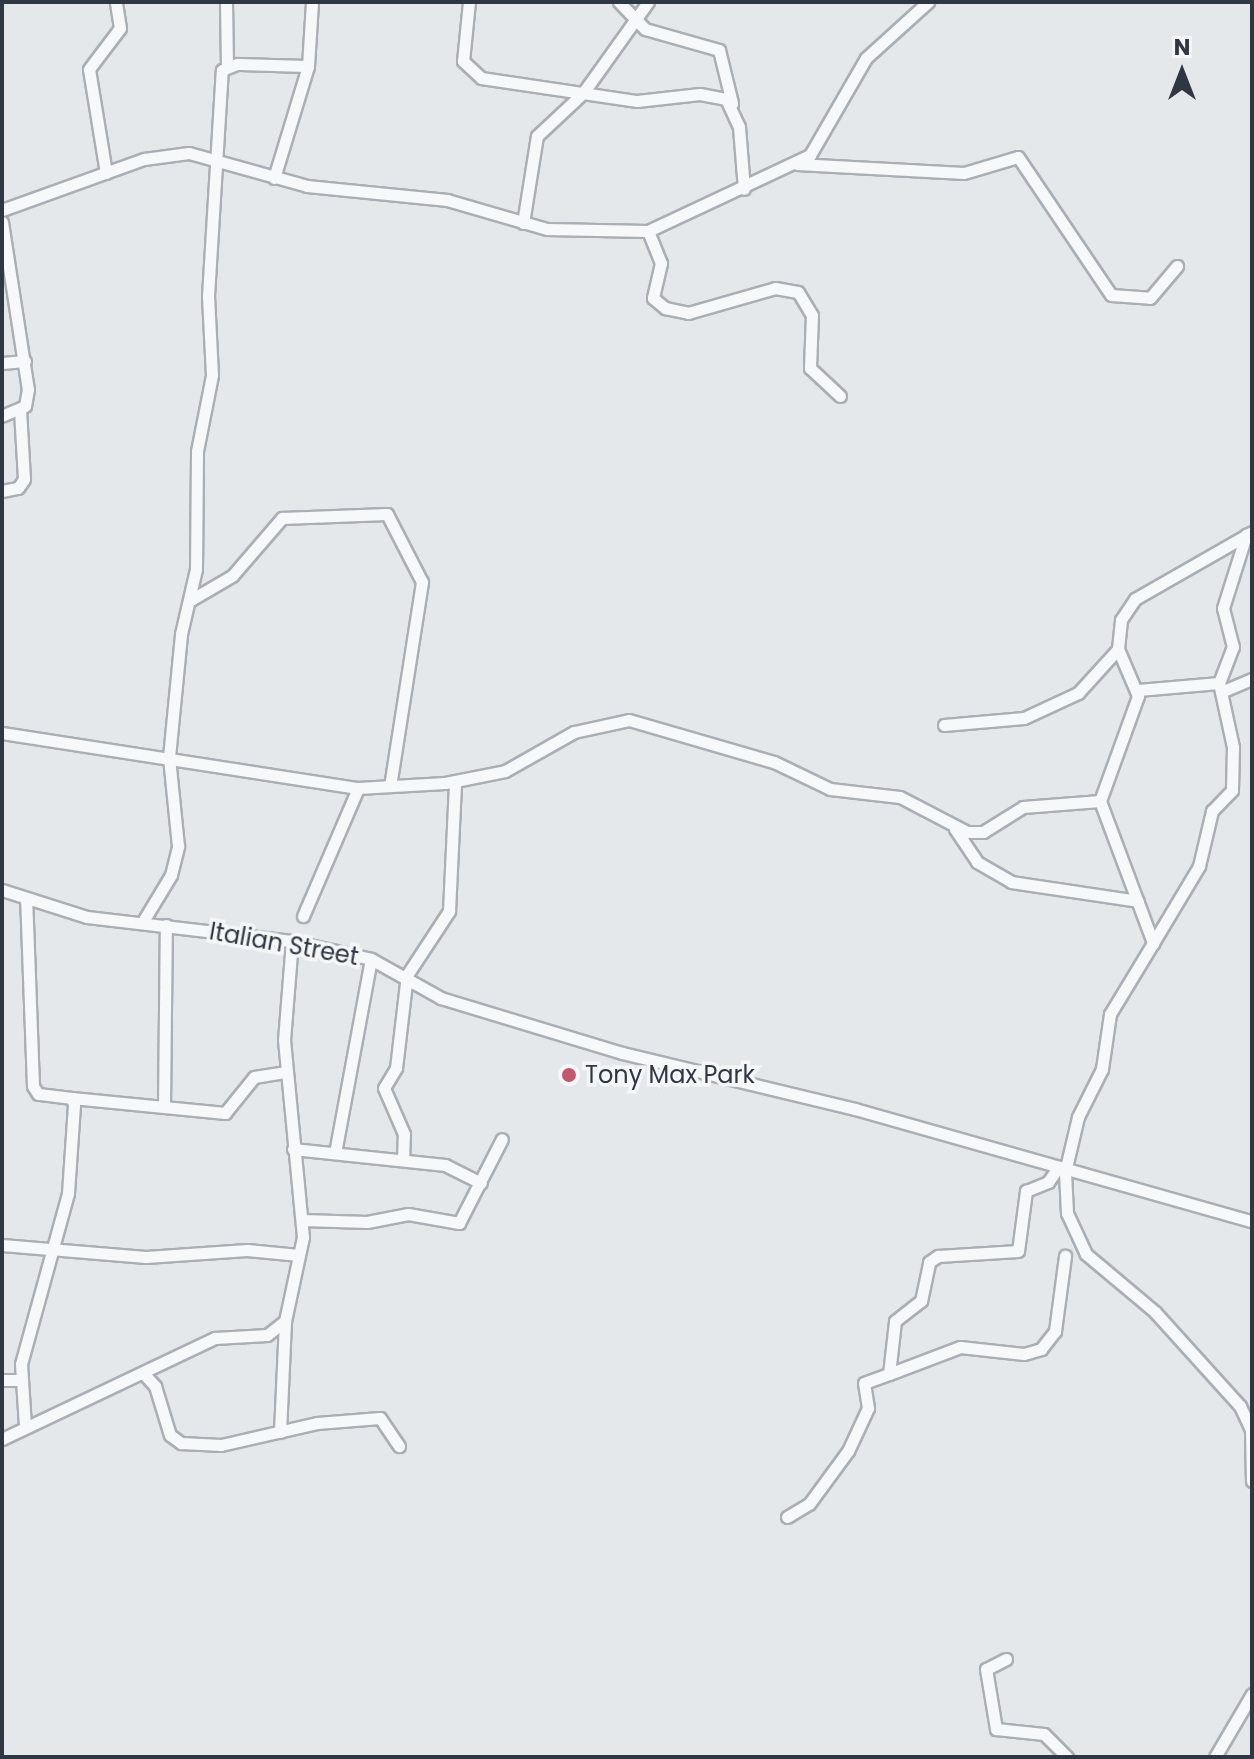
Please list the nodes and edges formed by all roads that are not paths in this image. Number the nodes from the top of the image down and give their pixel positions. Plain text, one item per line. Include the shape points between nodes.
1 (116, 2) edge
2 (226, 2) edge
3 (312, 2) edge
4 (469, 2) edge
5 (619, 2) edge
6 (648, 2) edge
7 (919, 4) edge
8 (635, 22) junction
9 (227, 66) junction
10 (308, 66) junction
11 (583, 93) junction
12 (732, 103) junction
13 (219, 161) junction
14 (797, 164) junction
15 (106, 173) junction
16 (274, 178) junction
17 (744, 189) junction
18 (2, 210) edge
19 (2, 222) edge
20 (523, 223) junction
21 (648, 231) junction
22 (1177, 266) dead end
23 (25, 361) junction
24 (2, 363) edge
25 (840, 396) dead end
26 (20, 410) junction
27 (2, 416) edge
28 (2, 491) edge
29 (1249, 533) edge
30 (189, 601) junction
31 (1118, 649) junction
32 (1252, 679) edge
33 (1220, 687) junction
34 (1138, 690) junction
35 (944, 725) dead end
36 (2, 733) edge
37 (169, 757) junction
38 (455, 782) junction
39 (390, 786) junction
40 (358, 788) junction
41 (1100, 801) junction
42 (955, 829) junction
43 (2, 890) edge
44 (26, 899) junction
45 (1138, 901) junction
46 (303, 916) dead end
47 (142, 923) junction
48 (166, 925) junction
49 (292, 941) junction
50 (1153, 943) junction
51 (371, 959) junction
52 (407, 975) junction
53 (285, 1072) junction
54 (72, 1098) junction
55 (164, 1105) junction
56 (502, 1139) dead end
57 (293, 1149) junction
58 (335, 1153) junction
59 (403, 1160) junction
60 (1061, 1170) junction
61 (481, 1183) junction
62 (303, 1220) junction
63 (1252, 1221) edge
64 (2, 1245) edge
65 (51, 1248) junction
66 (299, 1255) junction
67 (1065, 1256) dead end
68 (285, 1321) junction
69 (143, 1373) junction
70 (889, 1374) junction
71 (2, 1380) edge
72 (22, 1380) junction
73 (25, 1426) junction
74 (280, 1432) junction
75 (2, 1439) edge
76 (399, 1446) dead end
77 (1252, 1481) edge
78 (787, 1517) dead end
79 (1006, 1659) dead end
80 (1252, 1694) edge
81 (1067, 1757) edge
82 (1215, 1757) edge

1 - 15 street via 120,28 89,69
2 - 9 street
3 - 10 street
4 - 11 street via 462,55 471,73 495,83
5 - 8 street
6 - 8 street
7 - 14 street via 866,58 818,146
8 - 11 street
8 - 12 street via 657,34 719,50
9 - 10 street
9 - 13 street via 221,78
10 - 16 street
11 - 12 street via 637,101 700,94
11 - 20 street via 537,136
12 - 17 street via 747,173
13 - 15 street via 170,154
13 - 16 street
13 - 30 street via 208,296 212,375 197,451 199,531
14 - 17 street
14 - 22 street via 954,173 1018,157 1111,295 1150,298
15 - 18 street
16 - 20 street via 447,200
17 - 21 street
19 - 23 street
20 - 21 street via 565,231
21 - 25 street via 661,263 653,298 665,308 688,313 775,288 798,292 812,315 810,368
23 - 24 street
23 - 26 street via 27,401
26 - 27 street
26 - 28 street via 24,479 15,490
29 - 31 street via 1135,599 1121,620
29 - 33 street via 1224,597 1233,653
30 - 37 street
30 - 39 street via 232,576 282,518 387,514 422,582
31 - 34 street
31 - 35 street via 1078,693 1024,718
32 - 33 street
33 - 34 street
33 - 50 street via 1233,747 1232,790 1212,811 1199,866
34 - 41 street
36 - 37 street
37 - 40 street
37 - 47 street via 176,862
38 - 39 street
38 - 42 street via 505,771 574,732 629,720 774,762 830,789 909,800 934,809
38 - 52 street via 449,911
39 - 40 street
40 - 46 street
41 - 42 street via 1033,805 983,832
41 - 45 street
42 - 45 street via 977,862 1011,882
43 - 44 street, Italian Street
44 - 47 street, Italian Street via 87,917
44 - 54 street via 33,1086 38,1094
45 - 50 street
47 - 48 street, Italian Street
48 - 49 street, Italian Street
48 - 55 street
49 - 51 street, Italian Street
49 - 53 street
50 - 60 street via 1110,1014 1102,1069 1078,1117
51 - 52 street, Italian Street
51 - 58 street
52 - 59 street via 396,1068 384,1093 404,1134
52 - 60 street, Italian Street via 460,1005
53 - 55 street via 254,1077 229,1113
53 - 57 street
54 - 55 street
54 - 65 street via 68,1193
56 - 61 street
57 - 58 street
57 - 62 street
58 - 59 street
59 - 61 street via 456,1168
60 - 63 street, Italian Street
60 - 70 street via 1026,1191 1018,1251 938,1256 929,1262 921,1301 895,1321
60 - 77 street via 1067,1213 1086,1254 1155,1312 1240,1406 1251,1430
61 - 62 street via 459,1223 408,1214 367,1222
62 - 66 street
64 - 65 street
65 - 66 street via 146,1257 247,1250
65 - 72 street via 23,1351
66 - 68 street
67 - 70 street via 1055,1331 1041,1349 1024,1354 960,1347
68 - 69 street via 267,1335 222,1336
68 - 74 street
69 - 73 street
69 - 74 street via 155,1386 170,1435 181,1443 221,1445
70 - 78 street via 865,1380 867,1414 837,1469 803,1510
71 - 72 street
72 - 73 street
73 - 75 street
74 - 76 street via 380,1418
79 - 81 street via 986,1669 996,1729 1051,1737
80 - 82 street

